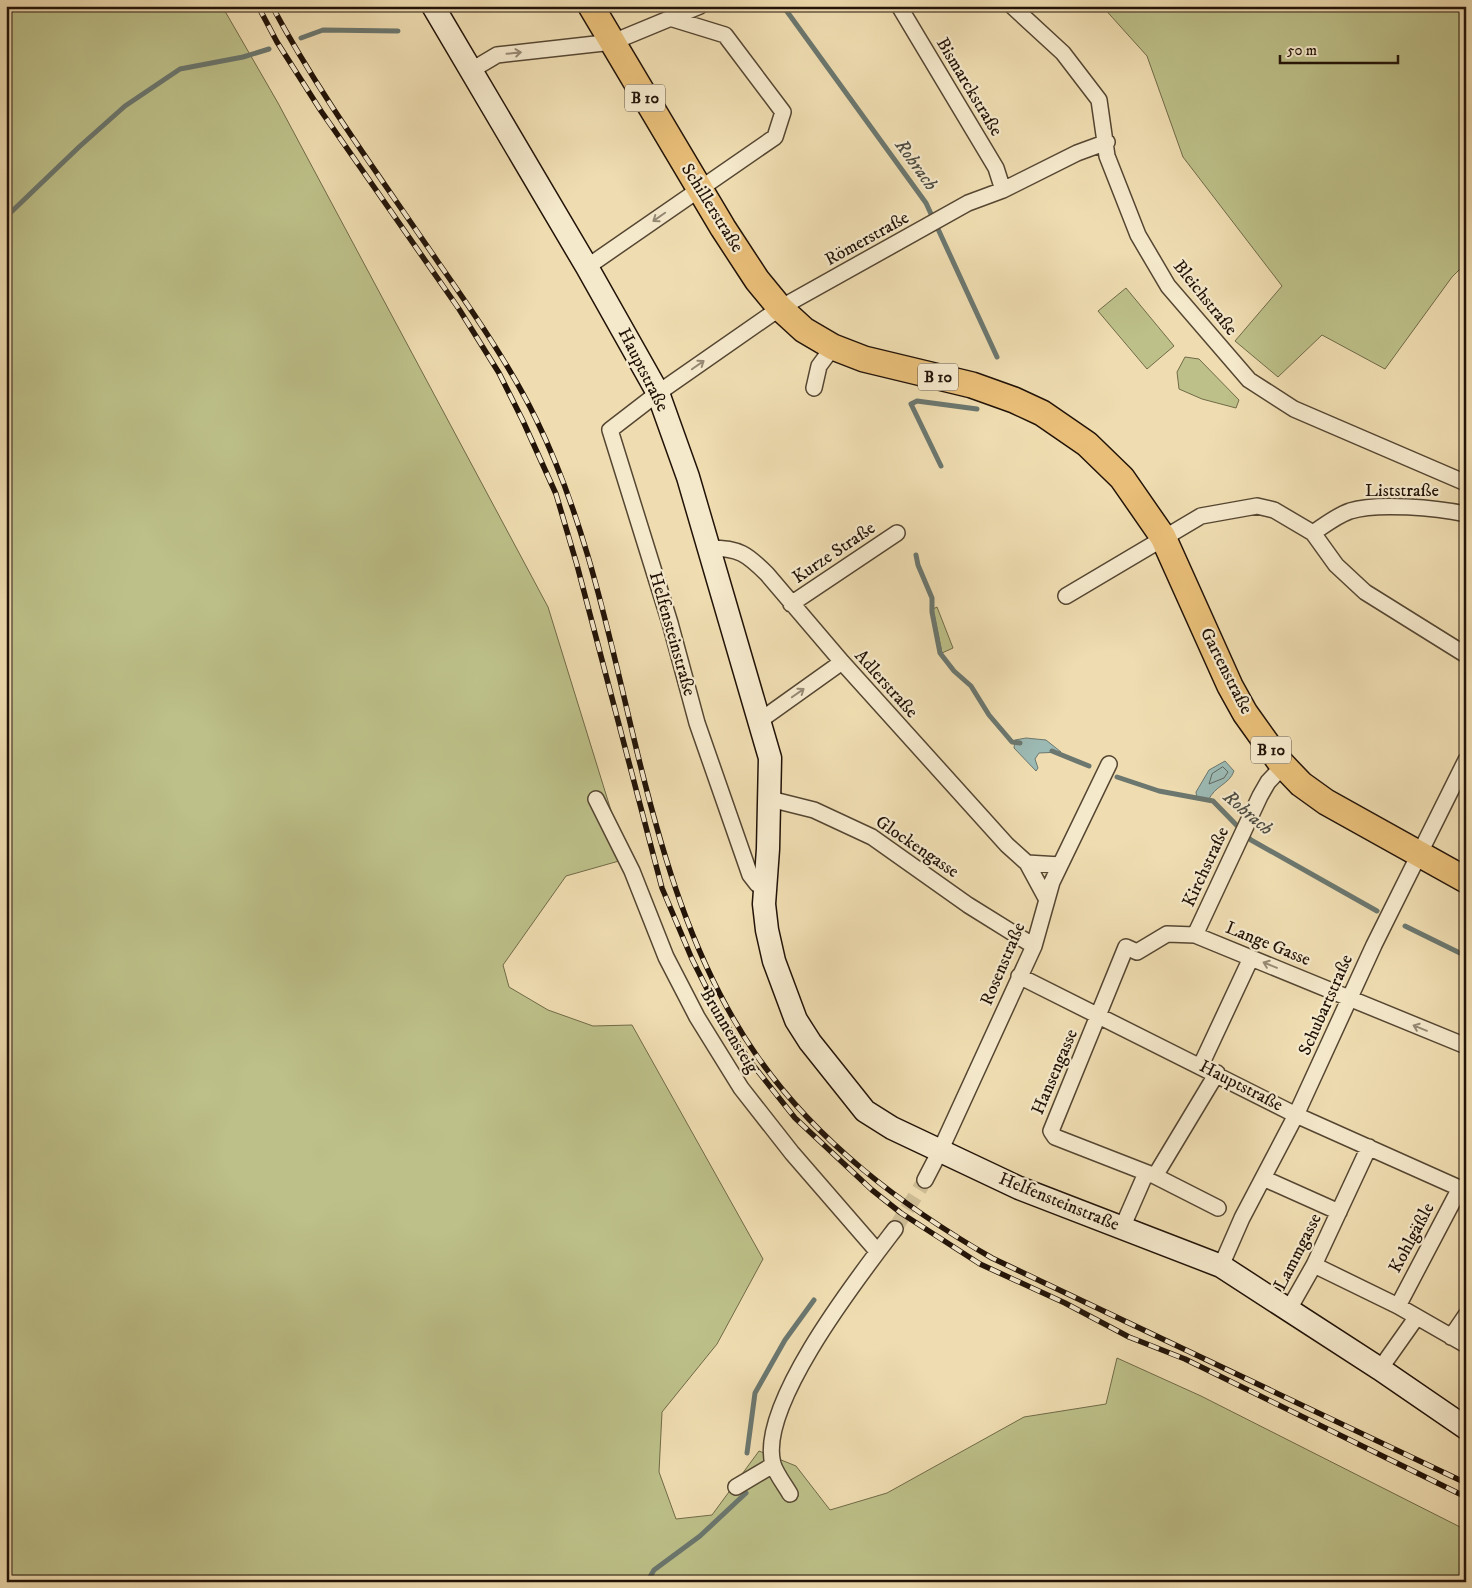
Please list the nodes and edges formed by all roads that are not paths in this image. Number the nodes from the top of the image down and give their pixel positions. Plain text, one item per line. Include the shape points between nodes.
1 (433, 6) edge
2 (591, 6) edge
3 (700, 6) edge
4 (899, 6) edge
5 (1012, 6) edge
6 (673, 19) junction
7 (613, 42) junction
8 (470, 71) junction
9 (1107, 142) junction
10 (699, 189) junction
11 (1003, 190) junction
12 (587, 267) junction
13 (780, 308) junction
14 (834, 347) junction
15 (814, 388) dead end
16 (658, 393) junction
17 (1466, 483) edge
18 (1466, 514) edge
19 (897, 533) dead end
20 (1313, 533) junction
21 (1163, 537) junction
22 (710, 548) junction
23 (1066, 596) dead end
24 (792, 604) junction
25 (1466, 655) edge
26 (842, 662) junction
27 (758, 722) junction
28 (1466, 760) edge
29 (1109, 764) dead end
30 (1283, 766) junction
31 (596, 799) dead end
32 (770, 799) junction
33 (1418, 855) junction
34 (1027, 863) junction
35 (1060, 865) junction
36 (1466, 880) edge
37 (765, 888) junction
38 (1046, 900) junction
39 (1195, 935) junction
40 (1034, 946) junction
41 (1251, 958) junction
42 (1019, 976) junction
43 (1350, 997) junction
44 (1099, 1014) junction
45 (1466, 1046) edge
46 (1201, 1065) junction
47 (1217, 1073) junction
48 (1296, 1115) junction
49 (1369, 1147) junction
50 (940, 1151) junction
51 (1151, 1175) junction
52 (1263, 1178) junction
53 (925, 1180) tunnel mouth
54 (1463, 1190) edge
55 (1218, 1208) dead end
56 (1341, 1209) junction
57 (895, 1228) tunnel mouth
58 (1122, 1228) junction
59 (877, 1251) junction
60 (1314, 1265) junction
61 (1221, 1266) junction
62 (1398, 1306) junction
63 (1289, 1309) junction
64 (1466, 1315) edge
65 (1416, 1318) junction
66 (1451, 1337) junction
67 (1466, 1345) edge
68 (1380, 1369) junction
69 (1466, 1428) edge
70 (773, 1465) junction
71 (736, 1487) dead end
72 (790, 1494) dead end

1 - 8 street, Hauptstraße
2 - 7 main road, Schillerstraße / B 10
3 - 6 street
4 - 11 street, Bismarckstraße via 991,160
5 - 9 street, Bleichstraße via 1063,53 1100,100
6 - 7 street
6 - 10 street via 725,35 782,112 775,137
8 -> 7 street via 497,55
7 - 10 main road, Schillerstraße / B 10
8 - 12 street, Hauptstraße
9 - 11 street, Römerstraße via 1077,153
9 - 17 street, Bleichstraße via 1107,156 1138,235 1168,286 1249,380 1294,409
10 -> 12 street
10 - 13 main road, Schillerstraße / B 10 via 756,280
11 - 13 street, Römerstraße via 968,203
12 - 16 street, Hauptstraße
13 - 14 main road, Schillerstraße / B 10 via 804,330
16 -> 13 street, Römerstraße
14 - 15 street via 819,366
14 - 21 main road, Gartenstraße / B 10 via 882,364 972,384 1042,413 1087,444 1122,478
16 - 22 street, Hauptstraße
16 - 37 street, Helfensteinstraße via 610,430 670,623 697,723 750,875
18 - 20 street, Liststraße via 1440,508 1352,510
19 - 24 street, Kurze Straße
20 - 21 street via 1274,510 1257,506 1201,516
20 - 25 street via 1336,565 1365,592
21 - 23 street
21 - 30 main road, Gartenstraße / B 10 via 1230,686
22 - 24 street, Adlerstraße via 728,548 747,554
22 - 27 street, Hauptstraße
24 - 26 street, Adlerstraße
27 -> 26 street
26 - 34 street, Adlerstraße
27 - 32 street, Hauptstraße via 770,758
28 - 33 street, Schubartstraße
29 - 35 street, Rosenstraße
30 - 33 main road, Gartenstraße / B 10 via 1326,802
30 - 39 street, Kirchstraße via 1268,782
31 - 59 street, Brunnensteig via 632,871 666,957 697,1017 741,1088
32 - 37 street, Helfensteinstraße
32 - 40 street, Glockengasse via 814,810 872,837 968,905
33 - 36 main road, Gartenstraße / B 10
33 - 43 street, Schubartstraße
34 - 35 street
34 - 38 street, Adlerstraße
35 - 38 street, Rosenstraße
37 - 50 street, Helfensteinstraße via 767,930 774,961 796,1020 810,1042 865,1111
38 - 40 street, Rosenstraße
39 - 41 street, Lange Gasse
39 - 44 street, Hansengasse via 1167,934 1137,952 1126,947
40 - 42 street, Rosenstraße
43 -> 41 street, Lange Gasse
41 - 46 street
42 - 44 street, Hauptstraße
42 - 50 street, Rosenstraße
45 -> 43 street, Lange Gasse
43 - 48 street, Schubartstraße
44 - 46 street, Hauptstraße
44 - 51 street, Hansengasse via 1051,1131 1055,1137
46 - 47 street, Hauptstraße
47 - 48 street, Hauptstraße
47 - 51 street
48 - 49 street, Hauptstraße
48 - 52 street, Schubartstraße
49 - 54 street, Hauptstraße
49 - 56 street, Lammgasse
50 - 53 street
50 - 58 street, Helfensteinstraße via 1019,1188
51 - 55 street, Hansengasse
51 - 58 street
52 - 56 street, Lammgasse
52 - 61 street, Schubartstraße
54 - 62 street, Kohlgäßle
56 - 60 street, Lammgasse
57 - 59 street
58 - 61 street, Helfensteinstraße
59 - 70 street via 840,1301 780,1406 771,1436
60 - 62 street
60 - 63 street, Lammgasse
61 - 63 street, Helfensteinstraße
62 - 65 street
63 - 68 street, Helfensteinstraße
64 - 66 street
65 - 66 street
65 - 68 street
66 - 67 street
68 - 69 street, Helfensteinstraße
70 - 71 street
70 - 72 street

